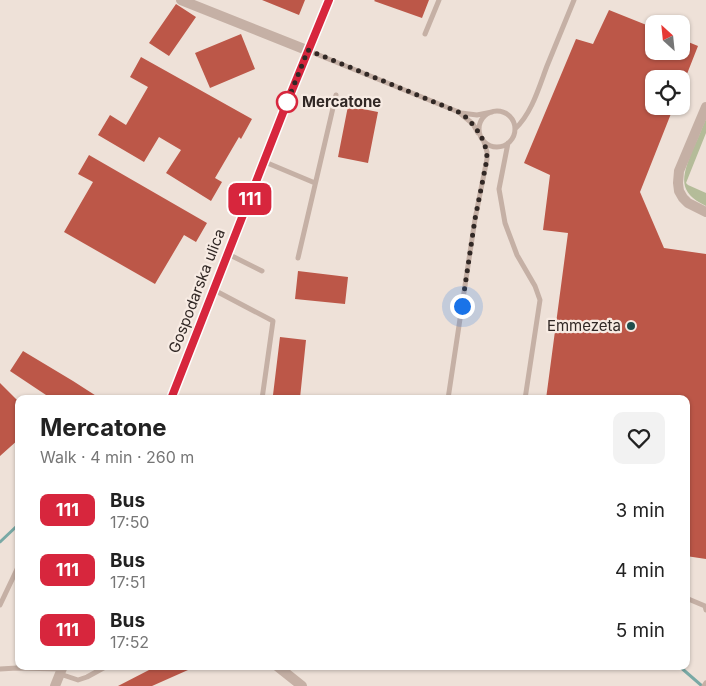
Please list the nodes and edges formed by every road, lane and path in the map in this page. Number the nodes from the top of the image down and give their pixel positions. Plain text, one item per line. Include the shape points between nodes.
1 (181, 0) edge
2 (329, 0) edge
3 (439, 0) edge
4 (574, 0) edge
5 (425, 34) dead end
6 (308, 50) junction
7 (336, 95) dead end
8 (706, 106) edge
9 (492, 112) junction
10 (461, 113) junction
11 (515, 129) junction
12 (482, 139) junction
13 (508, 143) junction
14 (265, 162) junction
15 (315, 184) junction
16 (706, 212) edge
17 (228, 254) junction
18 (298, 258) dead end
19 (262, 271) dead end
20 (214, 290) junction
21 (173, 395) edge
22 (263, 395) edge
23 (449, 395) edge
24 (526, 395) edge
25 (15, 573) edge
26 (690, 600) edge
27 (0, 605) edge
28 (706, 610) edge
29 (15, 668) edge
30 (0, 669) edge
31 (62, 670) edge
32 (100, 670) edge
33 (282, 670) edge
34 (706, 682) edge
35 (55, 686) edge
36 (302, 686) edge
37 (704, 686) edge

1 - 6 street
2 - 6 street, Gospodarska ulica
3 - 5 lane
4 - 11 lane via 527,114
6 - 10 lane
6 - 14 street, Gospodarska ulica
7 - 15 lane
8 - 16 street via 679,171 678,183 683,198
9 - 10 lane via 477,115
9 - 11 lane via 508,115
9 - 12 lane via 480,122
10 - 12 lane
11 - 13 lane
12 - 13 lane via 488,145 498,147
12 - 23 lane via 487,159
13 - 24 lane via 499,189 505,223 540,300
14 - 15 lane
14 - 17 street, Gospodarska ulica
15 - 18 lane
17 - 19 lane
17 - 20 street, Gospodarska ulica
20 - 21 street, Gospodarska ulica
20 - 22 lane via 273,321
25 - 27 lane
26 - 28 lane
29 - 30 lane
31 - 32 lane via 78,680
31 - 35 street
33 - 36 street
34 - 37 lane

